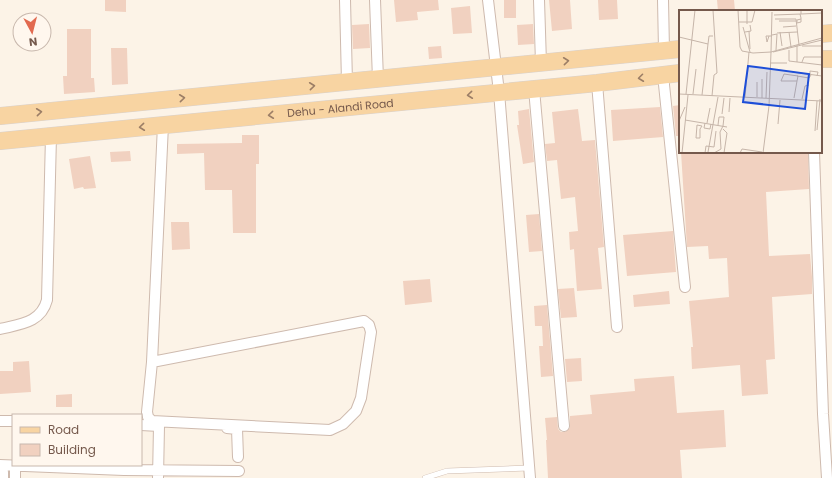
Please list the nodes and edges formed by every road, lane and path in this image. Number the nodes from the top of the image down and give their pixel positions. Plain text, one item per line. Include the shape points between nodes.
1 (345, 0) edge
2 (375, 0) edge
3 (538, 0) edge
4 (663, 0) edge
5 (488, 1) edge
6 (832, 33) edge
7 (822, 34) edge
8 (672, 50) edge
9 (832, 59) edge
10 (822, 60) edge
11 (540, 63) junction
12 (496, 68) junction
13 (679, 73) edge
14 (663, 75) junction
15 (378, 79) junction
16 (347, 82) junction
17 (596, 83) junction
18 (534, 89) junction
19 (499, 92) junction
20 (0, 116) edge
21 (163, 125) junction
22 (51, 136) junction
23 (0, 141) edge
24 (814, 153) edge
25 (685, 287) dead end
26 (617, 327) dead end
27 (0, 328) edge
28 (152, 362) junction
29 (0, 421) edge
30 (12, 421) edge
31 (142, 425) edge
32 (159, 426) junction
33 (564, 426) dead end
34 (238, 457) dead end
35 (0, 465) edge
36 (12, 465) edge
37 (15, 466) edge
38 (28, 466) edge
39 (239, 471) dead end
40 (0, 472) edge
41 (530, 473) edge
42 (128, 474) edge
43 (158, 474) edge
44 (3, 478) edge
45 (15, 478) edge
46 (425, 478) edge
47 (827, 478) edge

1 - 16 street
2 - 15 street
3 - 11 street
4 - 8 street
5 - 12 street
6 - 7 main road
11 -> 8 main road
9 - 10 main road
11 - 12 main road
12 - 15 main road
12 - 19 street
13 - 14 main road, Dehu - Alandi Road
14 -> 17 main road, Dehu - Alandi Road
14 - 25 street
15 - 16 main road
20 -> 16 main road
17 - 18 main road, Dehu - Alandi Road
17 - 26 street
18 - 19 main road, Dehu - Alandi Road
18 - 33 street
19 -> 21 main road, Dehu - Alandi Road
19 - 41 street
21 -> 22 main road, Dehu - Alandi Road
21 - 28 street
22 - 23 main road, Dehu - Alandi Road
22 - 27 street via 45,309 38,317
24 - 47 street
28 - 28 street via 147,412 152,421 330,430 343,424 356,410 361,398 371,332 369,324 364,321
29 - 30 street
31 - 32 street
32 - 34 street via 236,428
32 - 43 street
35 - 36 street
37 - 45 street
38 - 42 street
39 - 43 street
40 - 44 street via 3,472
41 - 46 lane via 447,471
42 - 43 street

